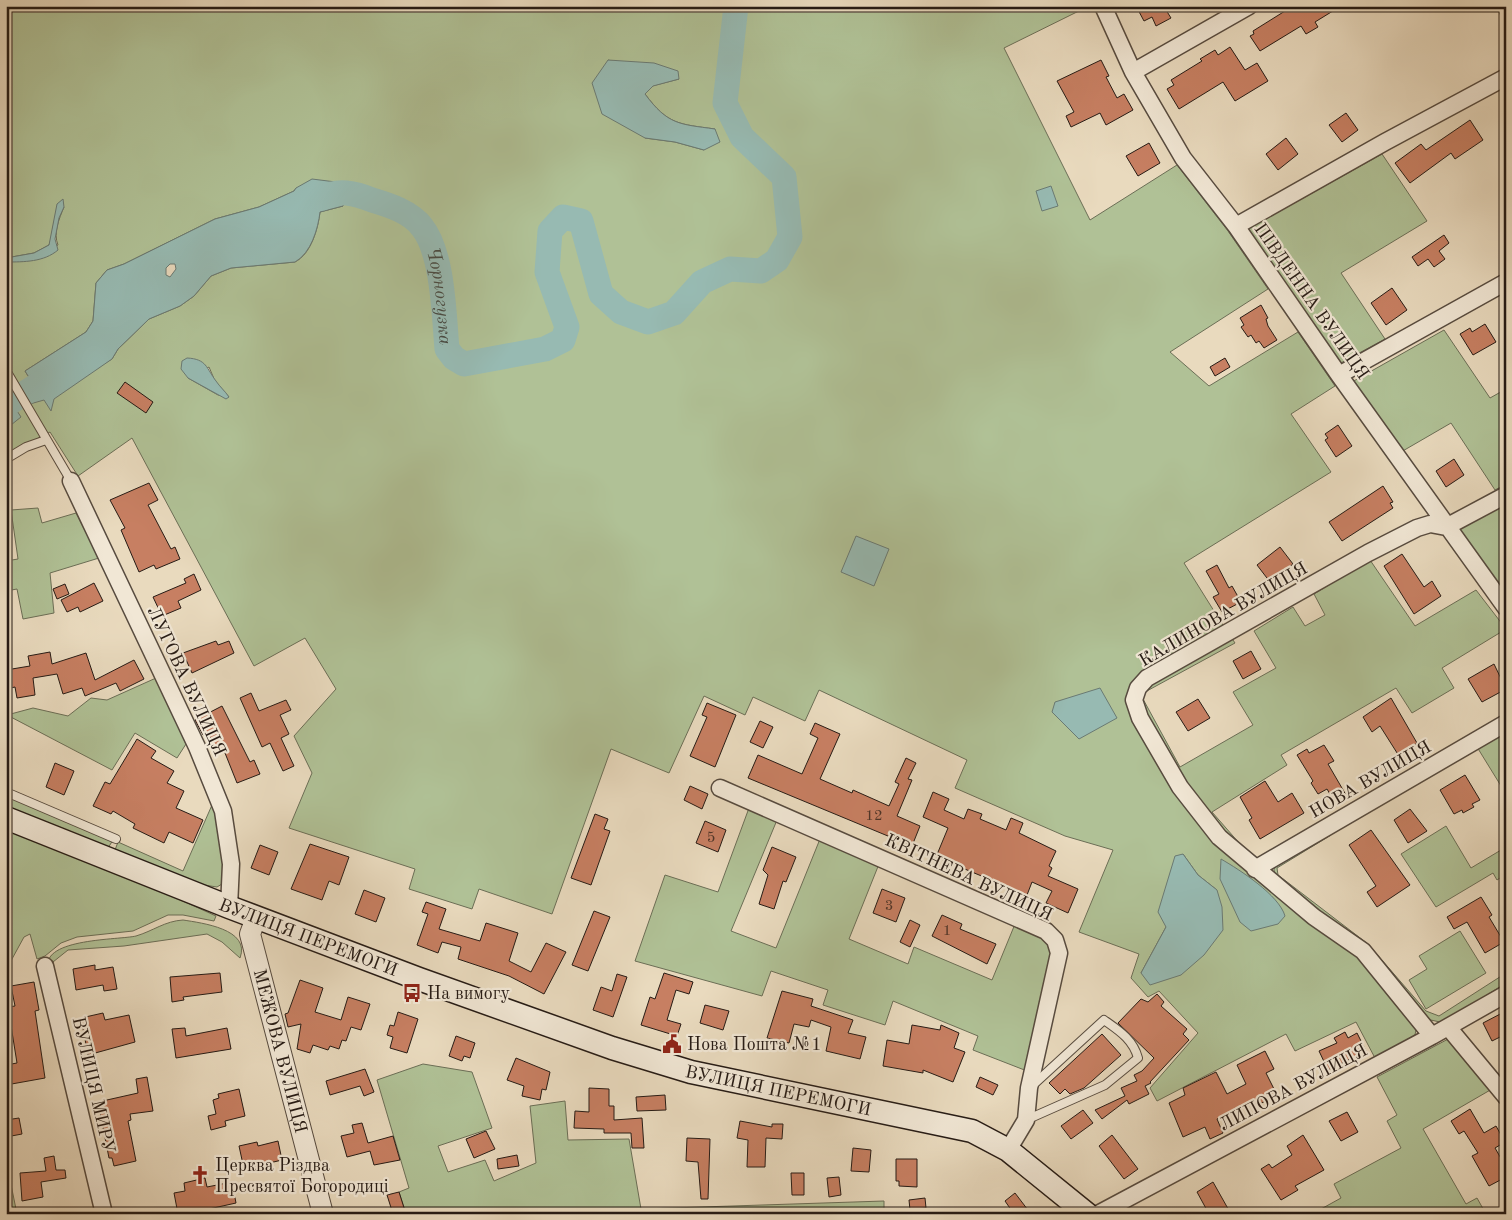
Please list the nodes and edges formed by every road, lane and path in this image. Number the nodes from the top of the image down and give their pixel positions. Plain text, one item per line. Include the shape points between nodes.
1 (1104, 6) edge
2 (1249, 6) edge
3 (1133, 72) junction
4 (1506, 77) edge
5 (1236, 226) junction
6 (1506, 282) edge
7 (7, 372) edge
8 (1339, 376) junction
9 (46, 440) junction
10 (6, 459) edge
11 (71, 481) joint
12 (1506, 494) edge
13 (1446, 527) junction
14 (1506, 608) edge
15 (1506, 723) edge
16 (720, 788) dead end
17 (6, 792) edge
18 (6, 818) edge
19 (116, 838) dead end
20 (1255, 869) junction
21 (228, 907) junction
22 (256, 918) junction
23 (45, 966) dead end
24 (1506, 994) edge
25 (1448, 1027) junction
26 (1432, 1036) junction
27 (1029, 1088) junction
28 (1506, 1097) edge
29 (1026, 1120) junction
30 (1008, 1150) junction
31 (104, 1214) edge
32 (323, 1214) edge
33 (1088, 1214) edge
34 (1098, 1214) edge

1 - 3 street, ПІВДЕННА ВУЛИЦЯ
2 - 3 street
3 - 5 street, ПІВДЕННА ВУЛИЦЯ via 1183,158
4 - 5 street
5 - 8 street, ПІВДЕННА ВУЛИЦЯ
6 - 8 street
7 - 9 lane
8 - 13 street, ПІВДЕННА ВУЛИЦЯ
9 - 10 lane
9 - 11 lane
11 - 21 street, ЛУГОВА ВУЛИЦЯ via 193,739 223,811 231,864
12 - 13 street, КАЛИНОВА ВУЛИЦЯ
13 - 14 street, ПІВДЕННА ВУЛИЦЯ
13 - 20 street, КАЛИНОВА ВУЛИЦЯ via 1430,524 1417,528 1376,549 1147,678 1138,688 1134,700 1140,718 1180,787 1219,838
15 - 20 street, НОВА ВУЛИЦЯ
16 - 27 street, КВІТНЕВА ВУЛИЦЯ via 1046,931 1055,940 1059,952
17 - 19 lane
18 - 21 main road, ВУЛИЦЯ ПЕРЕМОГИ
20 - 26 street, КАЛИНОВА ВУЛИЦЯ via 1314,917 1363,951
21 - 22 main road, ВУЛИЦЯ ПЕРЕМОГИ
22 - 30 main road, ВУЛИЦЯ ПЕРЕМОГИ via 612,1048 691,1072 972,1131
22 - 32 street, МЕЖОВА ВУЛИЦЯ via 250,934
23 - 31 street, ВУЛИЦЯ МИРУ
24 - 25 street, ЛИПОВА ВУЛИЦЯ
25 - 26 street, ЛИПОВА ВУЛИЦЯ
25 - 28 street
26 - 34 street, ЛИПОВА ВУЛИЦЯ
27 - 29 street, КВІТНЕВА ВУЛИЦЯ
27 - 29 lane via 1104,1020 1135,1047 1138,1058 1105,1085
29 - 30 street, КВІТНЕВА ВУЛИЦЯ
30 - 33 main road, ВУЛИЦЯ ПЕРЕМОГИ

